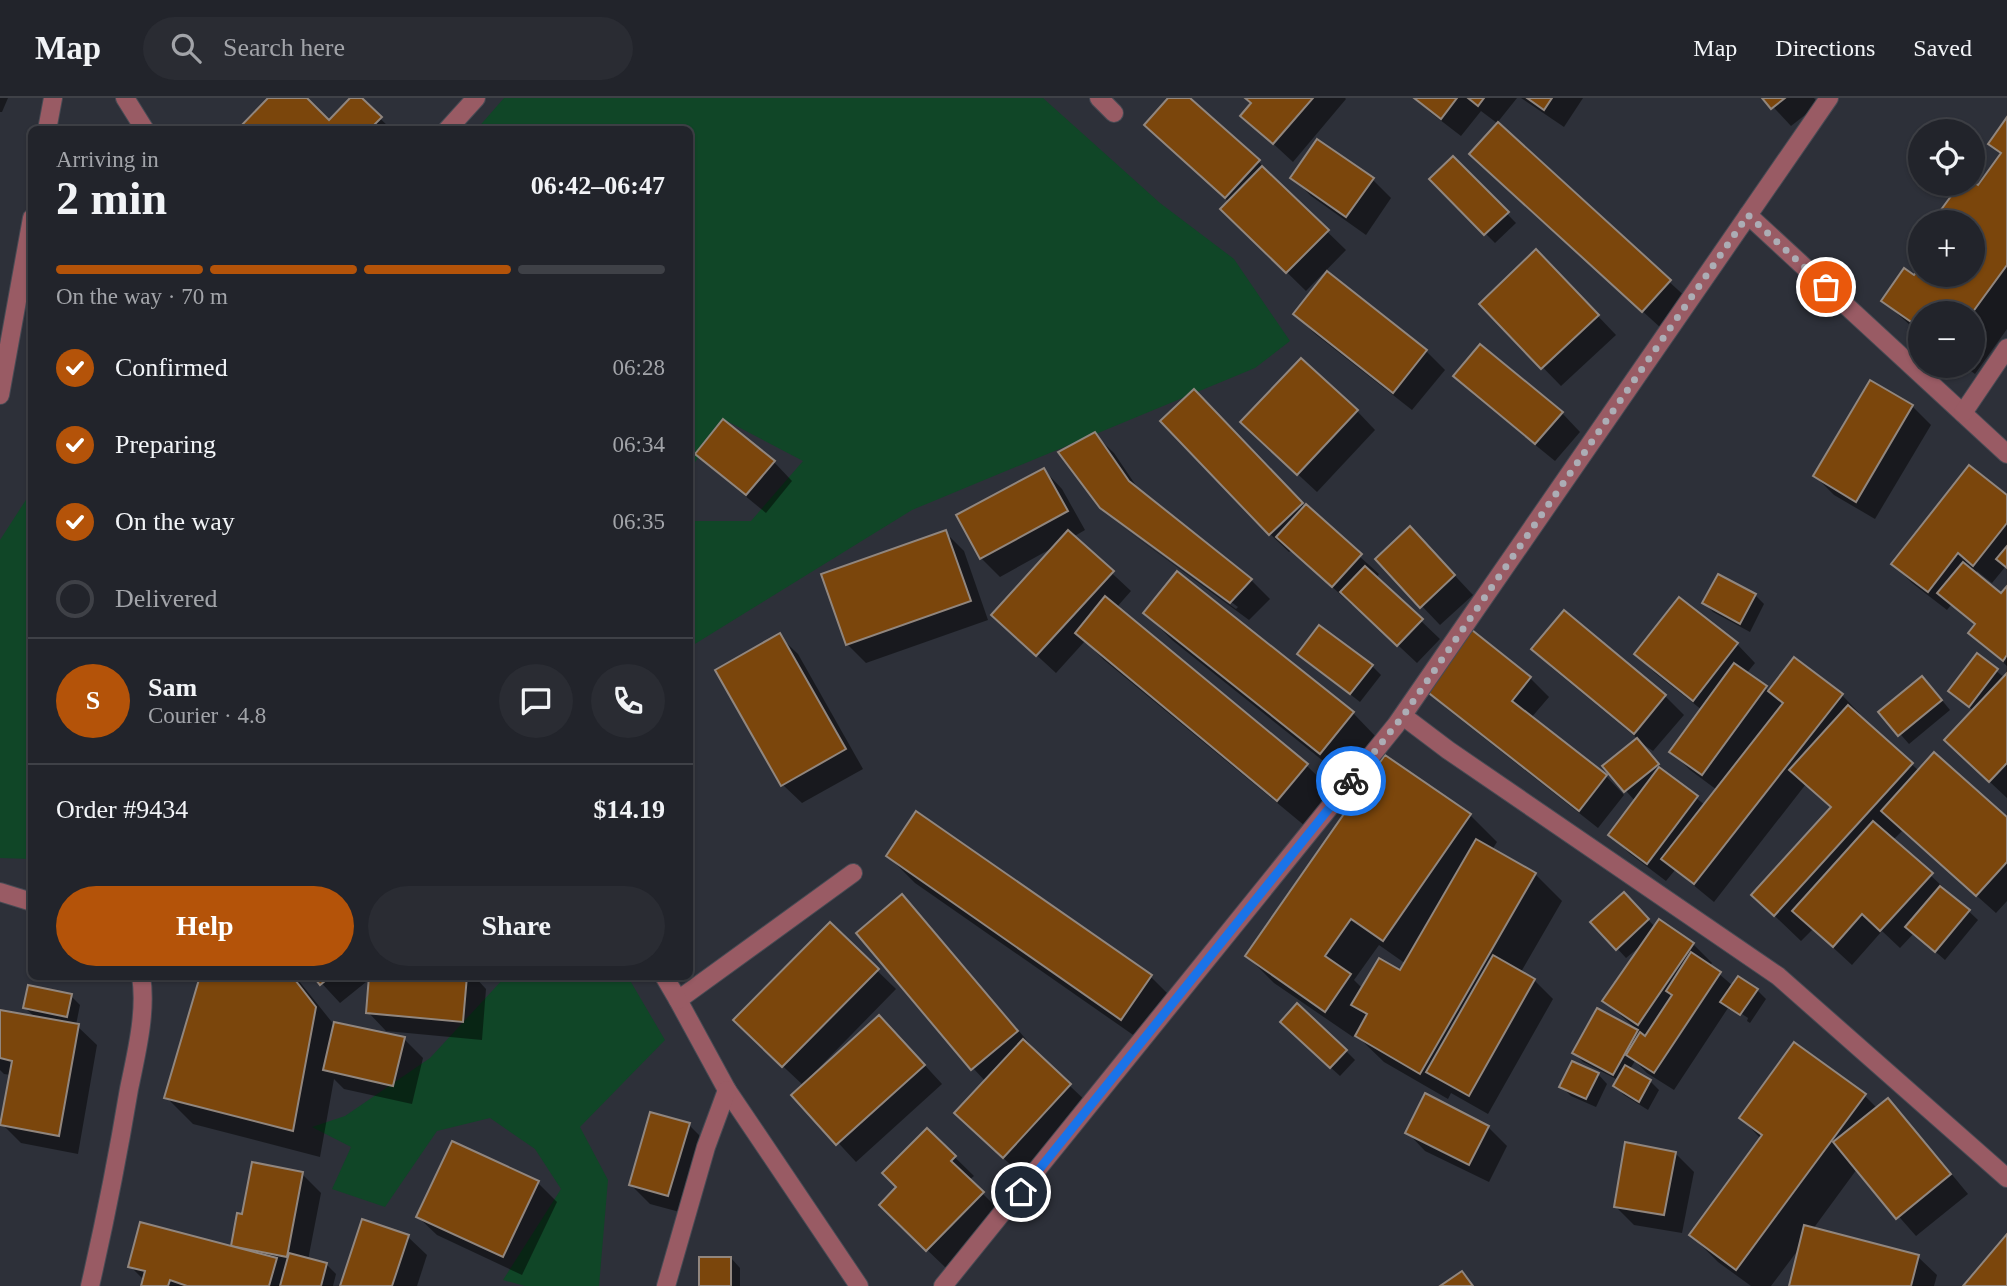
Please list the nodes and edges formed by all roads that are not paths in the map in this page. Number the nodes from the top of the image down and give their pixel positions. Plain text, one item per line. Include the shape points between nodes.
1 (53, 98) edge
2 (125, 98) edge
3 (476, 98) edge
4 (1099, 98) edge
5 (1829, 98) edge
6 (1114, 113) dead end
7 (48, 126) edge
8 (142, 126) edge
9 (451, 126) edge
10 (1748, 215) junction
11 (28, 240) edge
12 (2007, 348) edge
13 (0, 395) edge
14 (1963, 413) junction
15 (2007, 454) edge
16 (1403, 716) junction
17 (853, 873) dead end
18 (0, 892) edge
19 (28, 901) edge
20 (141, 980) edge
21 (666, 980) edge
22 (678, 1000) junction
23 (727, 1090) junction
24 (2007, 1178) edge
25 (90, 1286) edge
26 (666, 1286) edge
27 (859, 1286) edge
28 (943, 1286) edge

1 - 7 street
2 - 8 street
3 - 9 street
4 - 6 street
5 - 10 street
10 - 14 street
10 - 16 street
11 - 13 street
12 - 14 street
14 - 15 street
16 - 24 street via 1778,976
16 - 28 street
17 - 22 street
18 - 19 street
20 - 25 street via 138,1039
21 - 22 street
22 - 23 street
23 - 26 street
23 - 27 street

